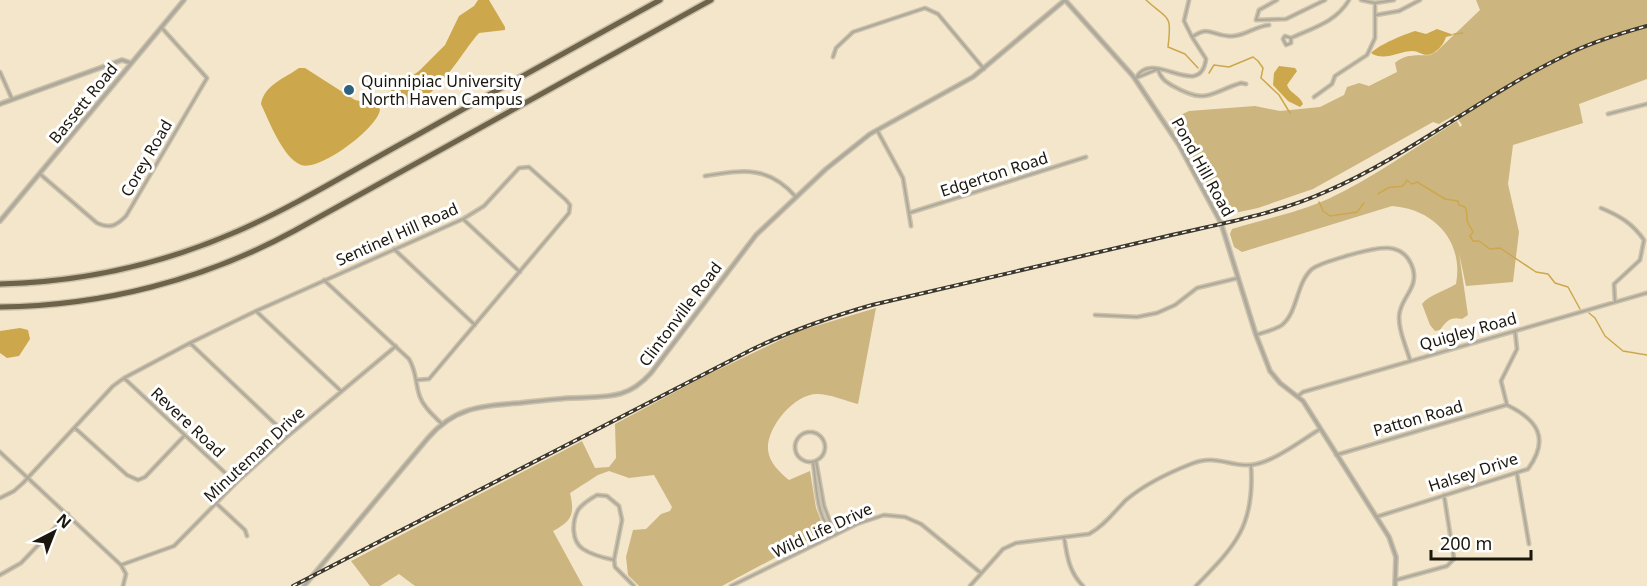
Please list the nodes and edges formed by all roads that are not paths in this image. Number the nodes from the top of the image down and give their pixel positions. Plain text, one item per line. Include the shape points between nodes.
1 (184, 0) edge
2 (660, 0) edge
3 (711, 0) edge
4 (1065, 0) edge
5 (1189, 0) edge
6 (1277, 0) edge
7 (1325, 0) edge
8 (1349, 0) edge
9 (1361, 0) edge
10 (1394, 0) edge
11 (1420, 0) edge
12 (1375, 3) junction
13 (1376, 15) junction
14 (1269, 25) dead end
15 (161, 27) junction
16 (1192, 37) junction
17 (1291, 38) dead end
18 (832, 57) dead end
19 (131, 63) junction
20 (984, 69) junction
21 (1158, 69) junction
22 (0, 72) edge
23 (1136, 78) junction
24 (1246, 84) dead end
25 (1314, 98) dead end
26 (12, 99) junction
27 (0, 104) edge
28 (1647, 104) edge
29 (1608, 114) dead end
30 (877, 130) junction
31 (1086, 157) dead end
32 (40, 174) junction
33 (705, 176) dead end
34 (796, 197) junction
35 (1601, 208) dead end
36 (909, 213) junction
37 (462, 219) junction
38 (0, 221) edge
39 (911, 226) dead end
40 (394, 249) junction
41 (520, 272) junction
42 (1238, 278) junction
43 (324, 280) junction
44 (0, 284) edge
45 (1647, 293) edge
46 (1615, 302) junction
47 (0, 307) edge
48 (256, 311) junction
49 (1095, 315) dead end
50 (475, 325) junction
51 (1515, 331) junction
52 (1256, 335) junction
53 (189, 343) junction
54 (396, 346) junction
55 (1410, 360) junction
56 (124, 378) junction
57 (417, 380) junction
58 (341, 391) junction
59 (1298, 396) junction
60 (1507, 405) junction
61 (442, 424) junction
62 (75, 428) junction
63 (1320, 429) junction
64 (185, 435) junction
65 (288, 436) junction
66 (0, 452) edge
67 (1336, 455) junction
68 (815, 461) junction
69 (1251, 465) junction
70 (1517, 474) junction
71 (28, 478) junction
72 (236, 483) junction
73 (819, 484) junction
74 (1444, 495) junction
75 (0, 498) edge
76 (217, 504) junction
77 (824, 506) junction
78 (819, 507) junction
79 (68, 514) junction
80 (1376, 517) junction
81 (835, 535) junction
82 (247, 536) dead end
83 (1064, 536) junction
84 (1529, 544) dead end
85 (614, 561) junction
86 (121, 565) junction
87 (981, 573) junction
88 (0, 575) edge
89 (1396, 580) junction
90 (123, 586) edge
91 (304, 586) edge
92 (634, 586) edge
93 (731, 586) edge
94 (970, 586) edge
95 (1083, 586) edge
96 (1196, 586) edge
97 (1395, 586) edge

1 - 15 street, Bassett Road
2 - 44 highway via 240,230 127,268 65,279
3 - 47 highway via 244,255 132,291 75,302
4 - 20 street, Clintonville Road
4 - 23 street, Pond Hill Road
5 - 16 street via 1184,21
6 - 7 street via 1259,10 1256,20 1286,19
8 - 17 street via 1332,19
9 - 12 street
10 - 12 street
11 - 13 street via 1399,11
12 - 13 street
13 - 25 street via 1375,38 1367,55 1335,76 1332,84
14 - 16 street via 1237,35 1208,30
15 - 19 street, Bassett Road
15 - 32 street, Corey Road via 207,78 126,216 116,225 106,227 97,223
16 - 21 street via 1206,59 1200,73 1188,77
18 - 20 street via 853,32 925,8 938,14
19 - 26 street via 122,60
19 - 32 street, Bassett Road
20 - 30 street, Clintonville Road
21 - 23 street
21 - 24 street via 1165,80 1194,97
22 - 26 street
23 - 42 street, Pond Hill Road via 1219,218
26 - 27 street
28 - 29 street
30 - 34 street, Clintonville Road
30 - 36 street via 903,178
31 - 36 street, Edgerton Road
32 - 38 street, Bassett Road
33 - 34 street via 748,171 779,180
34 - 61 street, Clintonville Road via 759,231 651,373 635,388 610,397 483,406
35 - 46 street via 1623,218 1644,240 1640,260 1614,284
36 - 39 street
37 - 40 street, Sentinel Hill Road
37 - 41 street
37 - 41 street, Sentinel Hill Road via 484,206 521,166 541,176 566,200 570,210
40 - 43 street, Sentinel Hill Road
40 - 50 street
41 - 50 street, Sentinel Hill Road
42 - 49 street via 1197,288 1157,313 1137,317
42 - 52 street, Pond Hill Road
43 - 48 street, Sentinel Hill Road
43 - 54 street
45 - 46 street, Quigley Road
46 - 51 street, Quigley Road
48 - 53 street, Sentinel Hill Road
48 - 58 street
50 - 57 street, Sentinel Hill Road via 429,379
51 - 55 street, Quigley Road
51 - 60 street via 1517,349 1501,381
52 - 55 street via 1282,324 1306,276 1320,264 1382,246 1403,254 1413,270 1411,291 1399,321
52 - 59 street, Pond Hill Road via 1273,375
53 - 56 street, Sentinel Hill Road
53 - 65 street
54 - 57 street via 410,359
54 - 58 street, Minuteman Drive
55 - 59 street, Quigley Road
56 - 62 street, Sentinel Hill Road
56 - 64 street, Revere Road
57 - 61 street via 423,404
58 - 65 street, Minuteman Drive
59 - 63 street, Pond Hill Road
60 - 67 street, Patton Road
60 - 70 street, Halsey Drive via 1531,420 1540,444 1528,469
61 - 91 street, Clintonville Road
62 - 64 street via 126,475 138,480
62 - 71 street, Sentinel Hill Road
63 - 67 street, Pond Hill Road
63 - 69 street via 1268,460
64 - 72 street, Revere Road
65 - 72 street, Minuteman Drive
66 - 71 street
67 - 80 street, Pond Hill Road
68 - 68 street via 800,459 795,450 796,440 808,432 824,440 823,455
68 - 73 street
69 - 83 street via 1212,459 1194,463 1127,499 1098,529 1089,534
69 - 96 street via 1249,502 1242,531 1226,555
70 - 74 street, Halsey Drive
70 - 84 street
71 - 75 street, Sentinel Hill Road
71 - 79 street
72 - 76 street, Minuteman Drive
73 - 77 street
73 - 78 street
74 - 80 street, Halsey Drive
74 - 89 street via 1454,559 1447,566
76 - 82 street
76 - 86 street, Minuteman Drive via 174,546
77 - 78 street
77 - 81 street
78 - 81 street
79 - 86 street
79 - 88 street via 21,563
80 - 89 street, Pond Hill Road via 1394,550
81 - 87 street, Wild Life Drive via 878,516 905,517 927,528
81 - 93 street, Wild Life Drive
83 - 87 street via 1016,543 1003,549
83 - 95 street via 1074,578
85 - 85 street via 586,551 574,538 578,509 597,495 607,496 619,506 622,520
85 - 92 street
86 - 90 street via 126,574
87 - 94 street
89 - 97 street, Pond Hill Road

